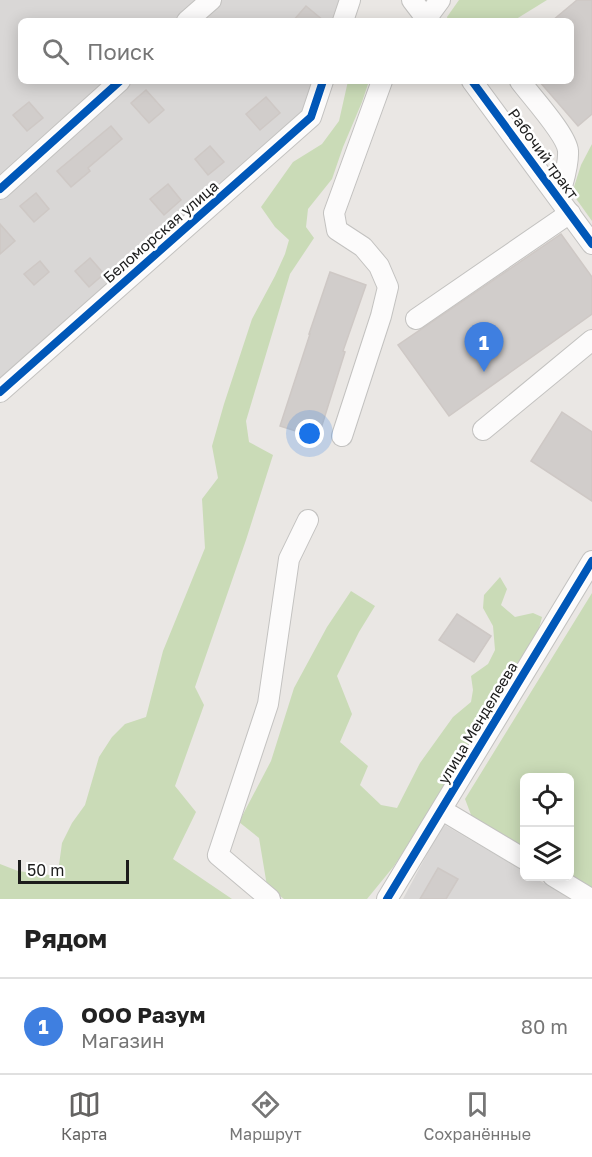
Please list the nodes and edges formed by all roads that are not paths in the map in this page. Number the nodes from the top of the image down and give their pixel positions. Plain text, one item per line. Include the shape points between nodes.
1 (211, 0) edge
2 (350, 0) edge
3 (412, 0) edge
4 (440, 0) edge
5 (190, 18) edge
6 (344, 18) edge
7 (426, 18) edge
8 (428, 18) edge
9 (117, 84) edge
10 (322, 84) edge
11 (381, 84) edge
12 (474, 84) edge
13 (522, 84) edge
14 (0, 189) edge
15 (564, 206) junction
16 (592, 244) edge
17 (416, 319) dead end
18 (592, 340) edge
19 (0, 392) edge
20 (483, 430) dead end
21 (342, 436) dead end
22 (308, 520) dead end
23 (592, 561) edge
24 (441, 810) junction
25 (520, 856) edge
26 (561, 881) edge
27 (270, 899) edge
28 (387, 899) edge
29 (591, 899) edge

1 - 5 street
2 - 6 street
3 - 7 street
4 - 8 street
9 - 14 street
10 - 19 street, Беломорская улица via 311,117
11 - 21 street via 334,213 337,230 363,247 379,266 388,287
12 - 15 street, Рабочий тракт
13 - 15 street via 564,139 568,151
15 - 16 street, Рабочий тракт
15 - 17 street
18 - 20 street
22 - 27 street via 290,559 268,704 218,855
23 - 24 street, улица Менделеева
24 - 25 street
24 - 28 street, улица Менделеева
26 - 29 street

